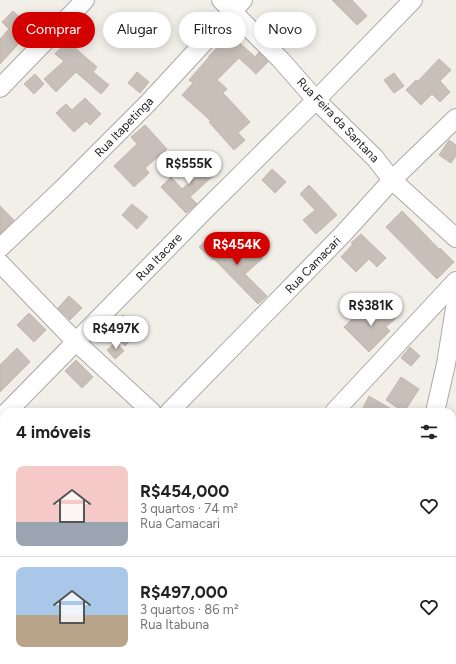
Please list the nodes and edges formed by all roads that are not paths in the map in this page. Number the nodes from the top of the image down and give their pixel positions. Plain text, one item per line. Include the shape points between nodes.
1 (85, 0) edge
2 (413, 0) edge
3 (232, 4) edge
4 (0, 88) edge
5 (316, 100) junction
6 (456, 118) edge
7 (392, 180) junction
8 (456, 238) edge
9 (0, 248) edge
10 (0, 263) edge
11 (456, 282) edge
12 (456, 302) edge
13 (76, 342) junction
14 (11, 408) edge
15 (148, 408) edge
16 (173, 408) edge
17 (338, 408) edge
18 (437, 408) edge

1 - 4 street
2 - 5 street, Rua Itacare
3 - 5 street, Rua Feira da Santana
3 - 9 street, Rua Itapetinga via 143,107
5 - 7 street, Rua Feira da Santana via 375,158
5 - 13 street, Rua Itacare
6 - 7 street, Rua Camacari
7 - 8 street, Rua Feira da Santana
7 - 16 street, Rua Camacari via 343,234
10 - 13 street
11 - 17 street
12 - 18 street
13 - 14 street, Rua Itacare
13 - 15 street

